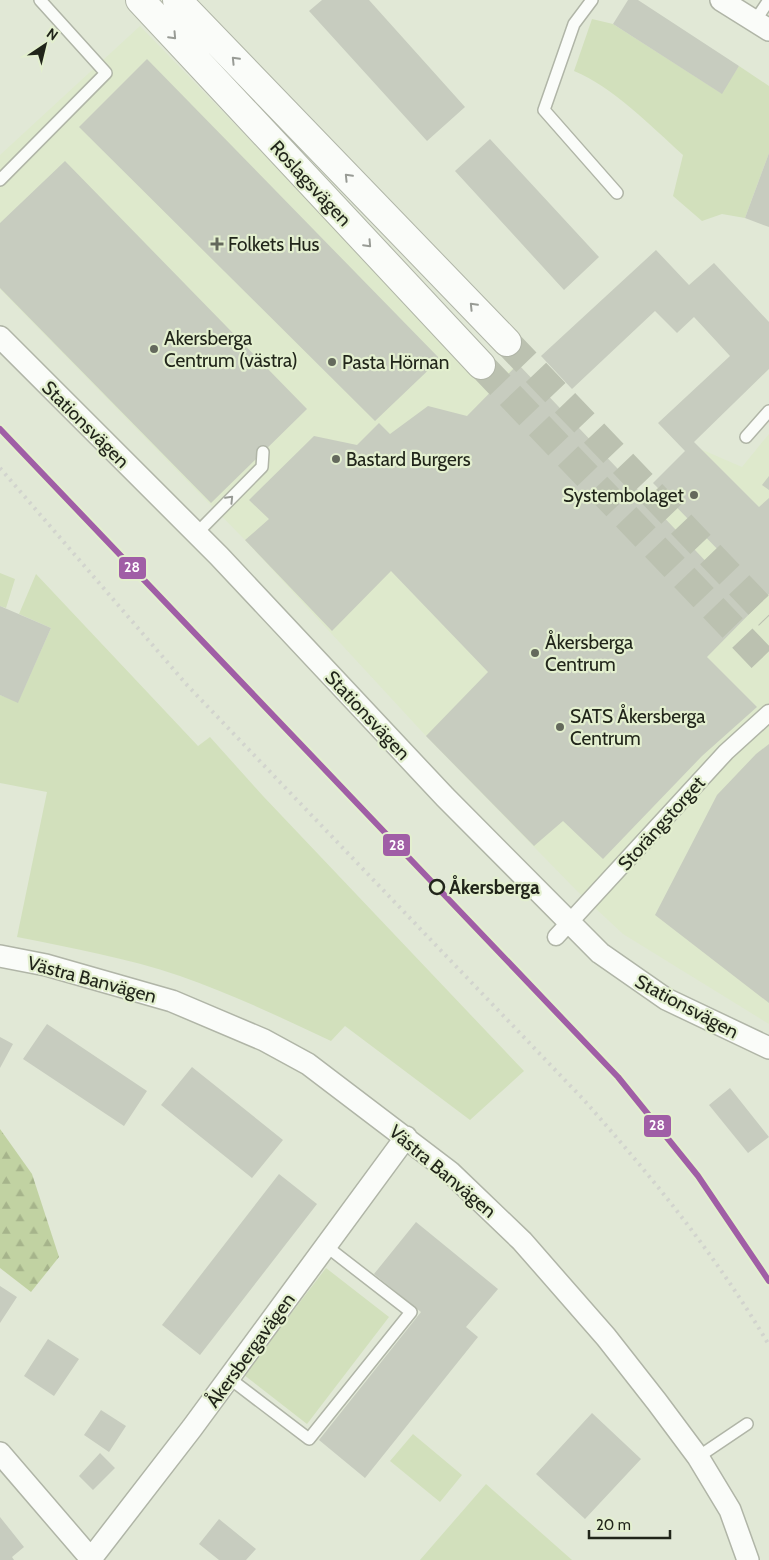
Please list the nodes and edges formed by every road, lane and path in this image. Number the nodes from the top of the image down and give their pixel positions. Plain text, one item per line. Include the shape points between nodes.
1 (40, 0) edge
2 (140, 0) edge
3 (178, 0) edge
4 (592, 0) edge
5 (721, 0) edge
6 (769, 0) edge
7 (762, 26) edge
8 (0, 180) edge
9 (617, 193) dead end
10 (0, 337) edge
11 (507, 342) tunnel mouth
12 (481, 365) tunnel mouth
13 (769, 411) edge
14 (746, 438) dead end
15 (263, 452) dead end
16 (196, 534) junction
17 (769, 713) edge
18 (563, 930) junction
19 (0, 956) edge
20 (769, 1048) edge
21 (406, 1137) junction
22 (326, 1246) junction
23 (229, 1378) junction
24 (747, 1424) dead end
25 (0, 1452) edge
26 (698, 1457) junction
27 (91, 1560) edge
28 (748, 1560) edge

1 - 8 lane via 106,73
2 -> 12 main road, Roslagsvägen
11 -> 3 main road, Roslagsvägen
4 - 9 lane via 574,24 544,110
5 - 7 street
6 - 7 lane
10 - 16 street, Stationsvägen
13 - 14 lane
16 -> 15 lane via 262,467
16 - 18 street, Stationsvägen via 445,798
17 - 18 street, Storängstorget via 726,752
18 - 20 street, Stationsvägen via 666,998
19 - 21 street, Västra Banvägen via 46,965 172,1001 264,1040 308,1064
21 - 22 street, Åkersbergavägen
21 - 26 street, Västra Banvägen via 450,1172 522,1240 606,1337
22 - 23 street, Åkersbergavägen
22 - 23 lane via 411,1312 309,1439
23 - 27 street, Åkersbergavägen
24 - 26 lane
25 - 27 street
26 - 28 street, Västra Banvägen via 730,1510

